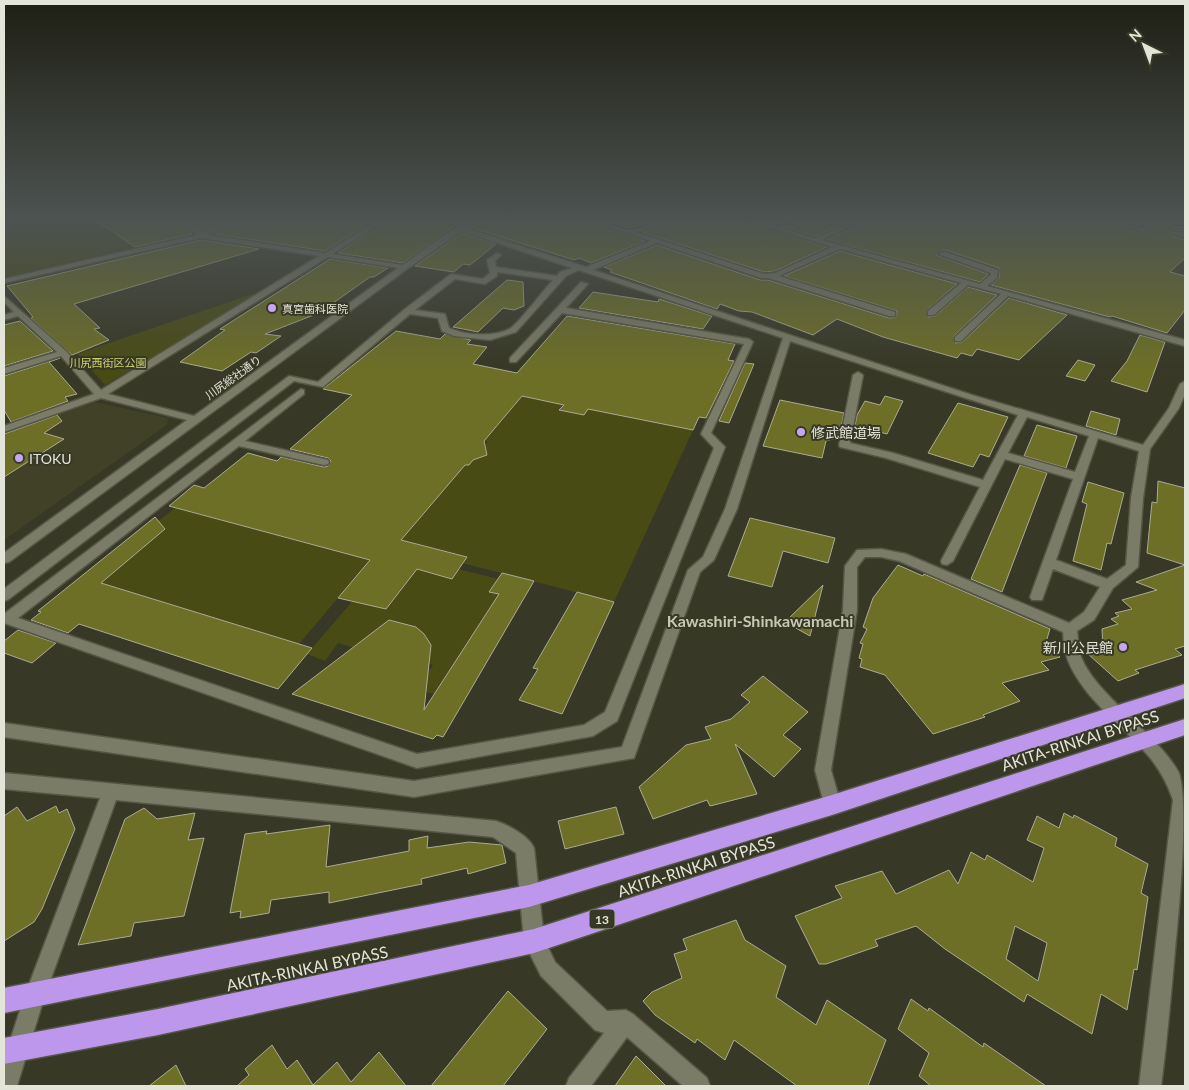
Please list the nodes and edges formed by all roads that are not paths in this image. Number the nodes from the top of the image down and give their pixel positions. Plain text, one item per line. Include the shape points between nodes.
1 (61, 268) edge
2 (305, 268) edge
3 (403, 268) edge
4 (579, 268) edge
5 (585, 268) edge
6 (742, 268) edge
7 (792, 268) edge
8 (913, 268) edge
9 (983, 268) edge
10 (493, 269) joint
11 (582, 269) junction
12 (768, 276) junction
13 (558, 279) junction
14 (4, 281) edge
15 (966, 283) junction
16 (584, 284) dead end
17 (980, 287) junction
18 (1006, 294) junction
19 (4, 298) edge
20 (560, 310) junction
21 (408, 311) junction
22 (19, 313) junction
23 (931, 313) dead end
24 (892, 314) dead end
25 (4, 318) edge
26 (788, 338) junction
27 (958, 339) dead end
28 (1185, 343) edge
29 (63, 353) junction
30 (513, 360) dead end
31 (4, 371) edge
32 (858, 375) dead end
33 (1185, 384) edge
34 (301, 392) dead end
35 (100, 395) junction
36 (1024, 414) junction
37 (195, 419) junction
38 (4, 429) edge
39 (1094, 434) junction
40 (236, 442) junction
41 (1145, 449) junction
42 (1002, 455) junction
43 (324, 462) dead end
44 (1079, 477) junction
45 (987, 485) junction
46 (4, 559) edge
47 (947, 561) dead end
48 (1049, 562) junction
49 (1108, 585) junction
50 (4, 596) edge
51 (1037, 597) dead end
52 (1070, 629) junction
53 (1185, 691) edge
54 (1119, 713) junction
55 (1185, 728) edge
56 (4, 730) edge
57 (1147, 741) junction
58 (4, 781) edge
59 (110, 791) junction
60 (1183, 794) edge
61 (832, 804) junction
62 (529, 896) junction
63 (534, 941) junction
64 (36, 994) junction
65 (4, 1001) edge
66 (626, 1021) junction
67 (11, 1050) edge
68 (6, 1086) edge
69 (577, 1086) edge
70 (699, 1086) edge
71 (1150, 1086) edge

1 - 14 street
2 - 35 street
3 - 37 street, 川尻総社通り
4 - 11 street
5 - 11 street
6 - 12 street
7 - 12 street
8 - 15 street
9 - 17 street via 995,272
10 - 13 street
10 - 21 street via 494,274 485,282 454,276
11 - 13 street via 562,274
11 - 26 street
12 - 24 street
13 - 21 street via 513,330 490,337 454,333 445,329 442,316
15 - 17 street
15 - 23 street
16 - 20 street
17 - 18 street
18 - 27 street
18 - 28 street
19 - 22 street
20 - 30 street
20 - 40 street via 749,342 706,434 720,448 611,716 587,731 417,761 7,619
21 - 50 street via 320,385 292,378
22 - 25 street
22 - 29 street
26 - 36 street
26 - 56 street via 731,509 708,560 694,570 628,752 414,789
29 - 31 street
29 - 35 street
32 - 45 street via 844,445 889,454
33 - 41 street via 1174,408
34 - 40 street
35 - 37 street
35 - 38 street
36 - 39 street
36 - 42 street
37 - 46 street, 川尻総社通り
39 - 41 street
39 - 44 street
40 - 43 street
41 - 49 street via 1137,498 1132,567
42 - 44 street
42 - 45 street
44 - 48 street
45 - 47 street
48 - 49 street
48 - 51 street
49 - 52 street via 1089,616
52 - 54 street via 1068,639 1074,658 1087,681
52 - 61 street via 902,557 861,553 851,566 850,610 824,770
53 - 54 highway, AKITA-RINKAI BYPASS
54 - 57 street
54 - 61 highway, AKITA-RINKAI BYPASS
55 - 57 highway, AKITA-RINKAI BYPASS / 13
57 - 60 street via 1171,771
57 - 63 highway, AKITA-RINKAI BYPASS / 13
58 - 59 street
59 - 62 street via 496,829 525,848
59 - 64 street
60 - 71 street
61 - 62 highway, AKITA-RINKAI BYPASS
62 - 63 street
62 - 64 highway, AKITA-RINKAI BYPASS
63 - 66 street via 548,969 603,1022
63 - 67 highway, AKITA-RINKAI BYPASS / 13
64 - 65 highway, AKITA-RINKAI BYPASS
64 - 67 street
66 - 69 street
66 - 70 street
67 - 68 street

